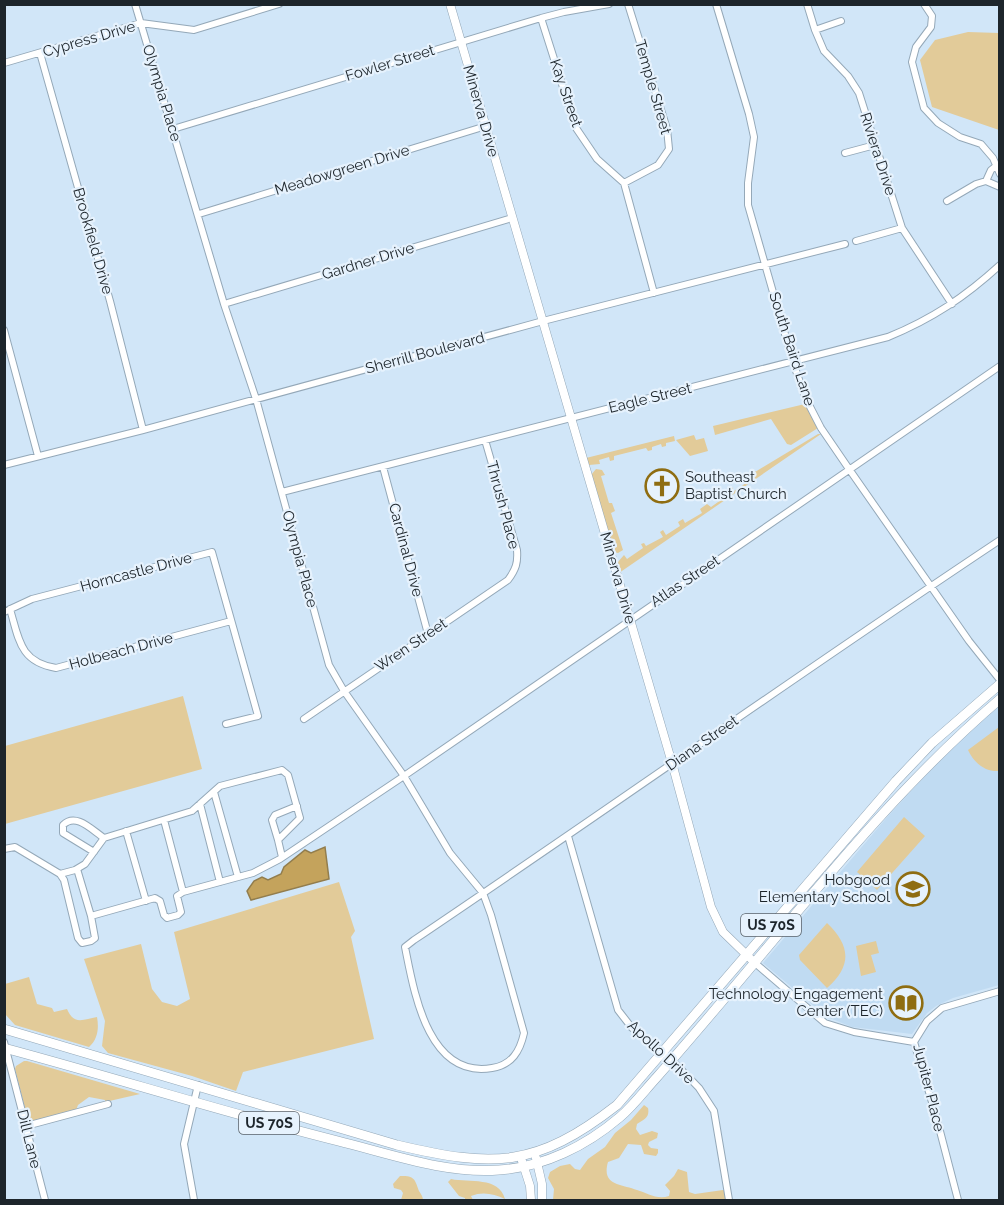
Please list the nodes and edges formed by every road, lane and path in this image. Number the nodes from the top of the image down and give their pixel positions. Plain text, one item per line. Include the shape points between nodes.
1 (135, 4) edge
2 (279, 4) edge
3 (450, 4) edge
4 (609, 4) edge
5 (628, 4) edge
6 (716, 4) edge
7 (807, 4) edge
8 (924, 4) edge
9 (541, 18) junction
10 (842, 21) dead end
11 (141, 23) junction
12 (814, 30) junction
13 (461, 42) junction
14 (40, 53) junction
15 (4, 63) edge
16 (486, 126) junction
17 (173, 129) junction
18 (875, 145) junction
19 (845, 153) dead end
20 (996, 166) junction
21 (999, 174) edge
22 (986, 182) junction
23 (624, 183) junction
24 (999, 187) edge
25 (947, 201) dead end
26 (199, 214) junction
27 (512, 218) junction
28 (902, 228) junction
29 (856, 241) dead end
30 (845, 244) dead end
31 (765, 265) junction
32 (999, 265) edge
33 (654, 293) junction
34 (224, 304) junction
35 (952, 304) junction
36 (543, 321) junction
37 (4, 330) edge
38 (793, 362) junction
39 (999, 366) edge
40 (256, 399) junction
41 (572, 418) junction
42 (143, 430) junction
43 (485, 440) junction
44 (38, 456) junction
45 (4, 465) edge
46 (383, 467) junction
47 (849, 469) junction
48 (282, 492) junction
49 (999, 540) edge
50 (516, 570) joint
51 (930, 586) junction
52 (7, 611) edge
53 (630, 620) junction
54 (231, 621) junction
55 (428, 634) junction
56 (999, 680) edge
57 (999, 684) edge
58 (344, 691) junction
59 (999, 699) edge
60 (304, 719) dead end
61 (226, 724) dead end
62 (672, 764) junction
63 (404, 776) junction
64 (214, 792) junction
65 (200, 804) junction
66 (297, 806) junction
67 (164, 820) junction
68 (126, 831) junction
69 (568, 836) junction
70 (104, 838) junction
71 (278, 840) junction
72 (4, 849) edge
73 (94, 852) junction
74 (282, 857) junction
75 (77, 869) junction
76 (60, 874) junction
77 (238, 877) junction
78 (220, 882) junction
79 (183, 892) junction
80 (483, 893) junction
81 (146, 901) junction
82 (91, 916) junction
83 (746, 954) junction
84 (755, 963) junction
85 (999, 991) edge
86 (4, 1029) edge
87 (914, 1042) junction
88 (5, 1046) edge
89 (663, 1052) junction
90 (672, 1060) junction
91 (497, 1067) joint
92 (198, 1085) junction
93 (194, 1102) junction
94 (108, 1104) dead end
95 (26, 1126) junction
96 (534, 1153) junction
97 (521, 1157) junction
98 (537, 1163) junction
99 (524, 1167) junction
100 (44, 1200) edge
101 (194, 1200) edge
102 (531, 1200) edge
103 (542, 1200) edge
104 (729, 1200) edge
105 (958, 1200) edge

1 - 11 street, Olympia Place
2 - 11 street, Cypress Drive via 194,30
3 - 13 street, Minerva Drive
4 - 9 street, Fowler Street
5 - 23 street, Temple Street via 667,129 669,149 658,165
6 - 31 street, South Baird Lane via 754,137 748,205
7 - 12 street, Riviera Drive
8 - 20 street via 932,16 931,27 916,48 912,62 924,108 960,137 981,144
9 - 13 street, Fowler Street
9 - 23 street, Kay Street via 576,128 597,159
10 - 12 street
11 - 14 street, Cypress Drive
11 - 17 street, Olympia Place
12 - 18 street, Riviera Drive via 824,51 859,93
13 - 16 street, Minerva Drive
13 - 17 street, Fowler Street
14 - 15 street, Cypress Drive
14 - 42 street, Brookfield Drive
16 - 26 street, Meadowgreen Drive
16 - 27 street, Minerva Drive
17 - 26 street, Olympia Place
18 - 19 street
18 - 28 street, Riviera Drive
20 - 21 street
20 - 22 street
22 - 24 street
22 - 25 street
23 - 33 street
26 - 34 street, Olympia Place
27 - 34 street, Gardner Drive
27 - 36 street, Minerva Drive
28 - 29 street
28 - 35 street, Riviera Drive
30 - 31 street, Sherrill Boulevard
31 - 33 street, Sherrill Boulevard
31 - 38 street, South Baird Lane
32 - 35 street, Eagle Street
33 - 36 street, Sherrill Boulevard
34 - 40 street, Olympia Place
35 - 38 street, Eagle Street via 888,337
36 - 40 street, Sherrill Boulevard
36 - 41 street, Minerva Drive
37 - 44 street
38 - 41 street, Eagle Street
38 - 47 street, South Baird Lane via 821,428
39 - 47 street, Atlas Street
40 - 42 street, Sherrill Boulevard
40 - 48 street, Olympia Place
41 - 43 street, Eagle Street
41 - 53 street, Minerva Drive
42 - 44 street, Sherrill Boulevard
43 - 46 street, Eagle Street
43 - 50 street, Thrush Place via 517,550
44 - 45 street, Sherrill Boulevard
46 - 48 street, Eagle Street
46 - 55 street, Cardinal Drive
47 - 51 street, South Baird Lane
47 - 53 street, Atlas Street
48 - 58 street, Olympia Place via 329,665
49 - 51 street, Diana Street
50 - 55 street, Wren Street via 508,580
51 - 56 street, South Baird Lane
51 - 62 street, Diana Street
52 - 54 street, Holbeach Drive via 22,649 37,663 56,668
52 - 54 street, Horncastle Drive via 32,600 212,552
53 - 62 street, Minerva Drive
53 - 63 street, Atlas Street
54 - 61 street, Horncastle Drive via 258,716
55 - 58 street, Wren Street
57 - 83 main road, US 70S via 896,781
58 - 60 street, Wren Street
58 - 63 street, Olympia Place
59 - 84 main road, US 70S via 885,809
62 - 69 street, Diana Street
62 - 83 street, Minerva Drive via 711,907 723,932
63 - 74 street, Atlas Street
63 - 80 street, Olympia Place via 450,852
64 - 65 street
64 - 66 street via 220,786 282,770 288,775
64 - 77 street
65 - 67 street via 192,811
65 - 78 street
66 - 71 street via 300,818
66 - 71 street via 272,820
67 - 68 street
67 - 79 street
68 - 70 street
68 - 81 street
69 - 80 street, Diana Street
69 - 89 street, Apollo Drive via 618,1010 632,1028
70 - 73 street
70 - 73 street via 78,820 71,819 63,825 63,833
71 - 74 street
72 - 76 street via 15,847
73 - 75 street
74 - 77 street, Atlas Street
75 - 76 street
75 - 82 street
76 - 82 street via 82,943 95,938
77 - 78 street, Atlas Street
78 - 79 street, Atlas Street
79 - 81 street via 177,896 181,912 167,918 160,901
80 - 91 street, Olympia Place via 524,1033 512,1060
80 - 91 street, Diana Street via 405,947 425,1027 440,1050 471,1069
81 - 82 street
83 - 84 street, Minerva Drive
83 - 89 main road, US 70S
84 - 87 street, Minerva Drive via 825,1023
84 - 90 main road, US 70S
85 - 87 street, Jupiter Place via 942,1008 927,1021
86 - 92 main road, US 70S
87 - 105 street, Jupiter Place
88 - 93 main road, US 70S
88 - 95 street, Dill Lane
89 - 90 street, Apollo Drive
89 - 96 main road, US 70S via 616,1105 589,1127 561,1144
90 - 98 main road, US 70S via 622,1116 593,1138
90 - 104 street, Apollo Drive via 699,1088 714,1111
92 - 93 street
92 - 97 main road, US 70S via 443,1156 474,1160
93 - 99 main road, US 70S via 433,1165 465,1170
93 - 101 street via 184,1144
94 - 95 street
95 - 100 street, Dill Lane
96 - 97 main road, US 70S
96 - 98 street
97 - 99 street
98 - 99 main road, US 70S
98 - 103 street
99 - 102 street

